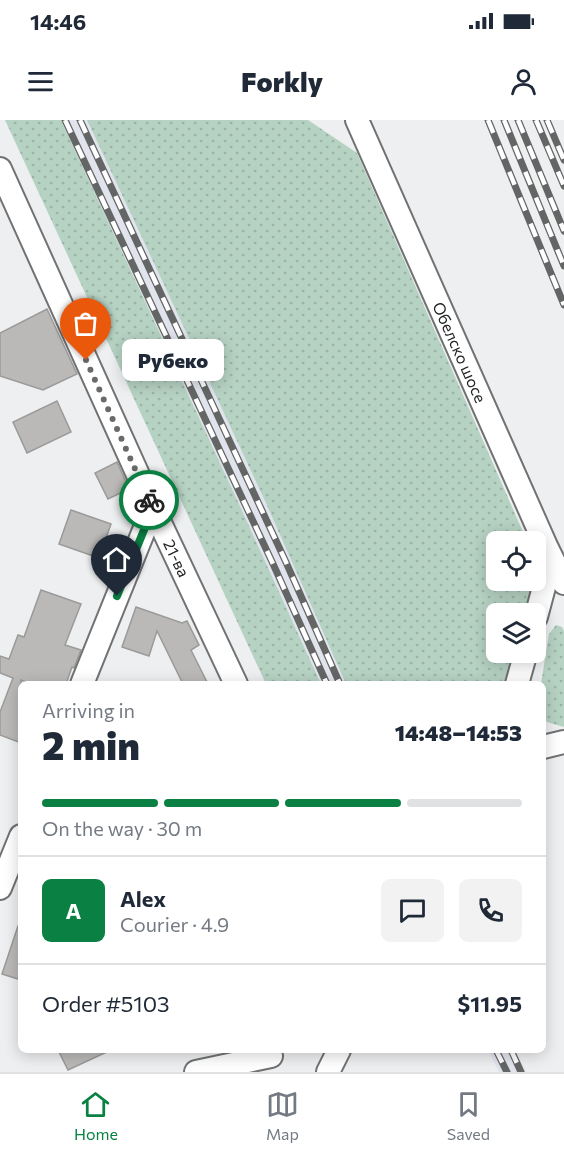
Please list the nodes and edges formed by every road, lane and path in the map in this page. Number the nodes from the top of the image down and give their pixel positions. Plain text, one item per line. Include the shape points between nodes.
1 (357, 120) edge
2 (0, 170) edge
3 (153, 508) junction
4 (539, 531) edge
5 (546, 546) edge
6 (564, 583) edge
7 (523, 663) edge
8 (83, 681) edge
9 (235, 681) edge
10 (518, 681) edge
11 (564, 742) edge
12 (546, 746) edge
13 (18, 843) edge
14 (0, 888) edge
15 (270, 1053) edge
16 (273, 1053) edge
17 (338, 1053) edge
18 (196, 1072) edge
19 (246, 1072) edge
20 (328, 1072) edge

1 - 4 street, Обелско шосе
2 - 3 street, 21-ва
3 - 8 street
3 - 9 street, 21-ва
5 - 6 street, Обелско шосе
7 - 10 street
11 - 12 street
13 - 14 street
15 - 18 street
16 - 19 street
17 - 20 street

